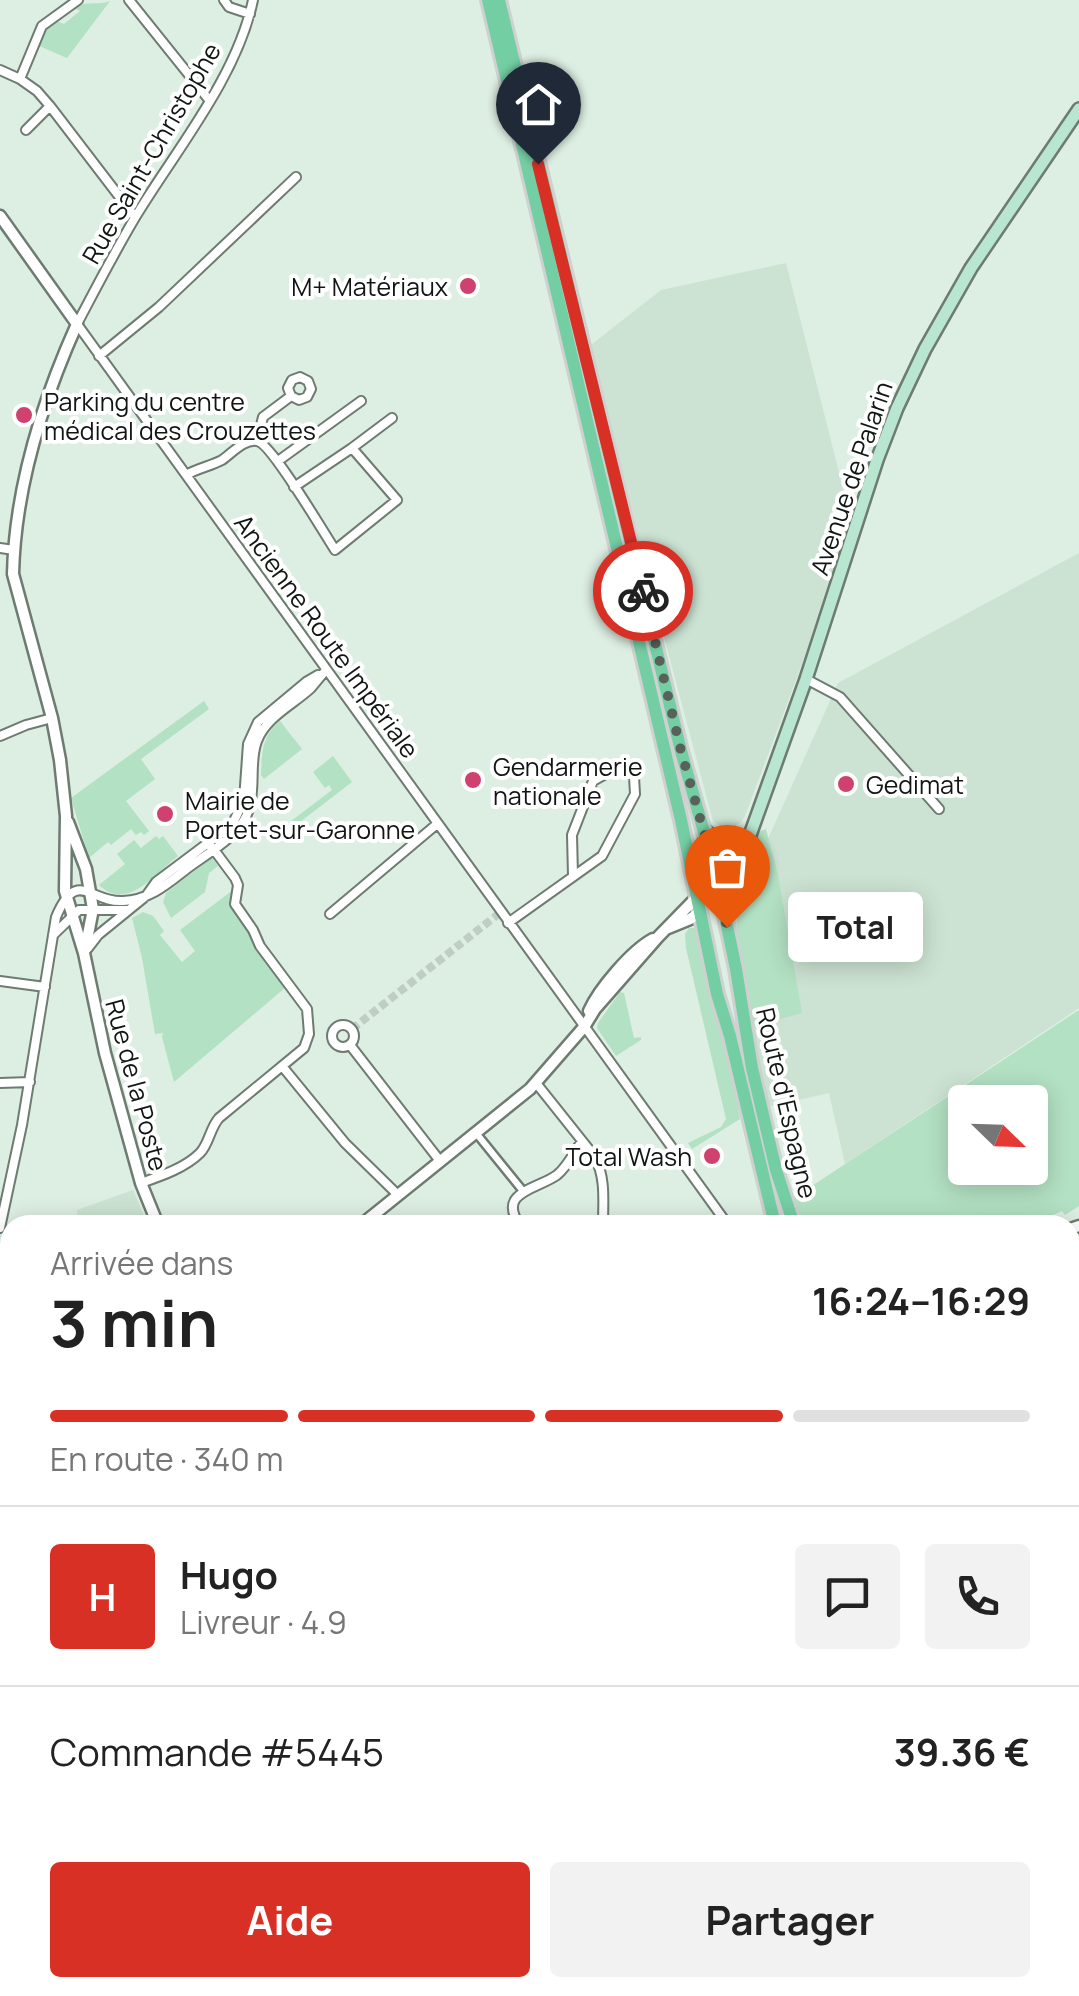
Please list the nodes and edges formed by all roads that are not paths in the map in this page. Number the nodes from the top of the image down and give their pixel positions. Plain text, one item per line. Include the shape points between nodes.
1 (78, 0) edge
2 (129, 0) edge
3 (224, 0) edge
4 (253, 0) edge
5 (488, 0) edge
6 (499, 0) edge
7 (250, 14) junction
8 (0, 70) edge
9 (20, 79) junction
10 (210, 101) junction
11 (50, 106) junction
12 (1079, 109) edge
13 (26, 130) dead end
14 (296, 177) dead end
15 (0, 216) edge
16 (135, 217) junction
17 (77, 324) junction
18 (99, 356) junction
19 (291, 396) dead end
20 (362, 401) dead end
21 (392, 418) dead end
22 (257, 441) junction
23 (352, 448) junction
24 (278, 461) junction
25 (186, 475) junction
26 (294, 487) junction
27 (0, 548) edge
28 (14, 550) junction
29 (326, 670) junction
30 (806, 680) junction
31 (52, 718) junction
32 (0, 736) edge
33 (939, 809) dead end
34 (66, 816) junction
35 (701, 822) junction
36 (438, 824) junction
37 (747, 843) junction
38 (210, 846) junction
39 (574, 876) junction
40 (717, 878) junction
41 (89, 891) junction
42 (146, 896) junction
43 (720, 896) junction
44 (68, 897) junction
45 (696, 898) junction
46 (131, 909) junction
47 (92, 910) junction
48 (699, 912) junction
49 (73, 914) junction
50 (330, 914) dead end
51 (508, 923) junction
52 (667, 928) junction
53 (53, 936) junction
54 (84, 953) junction
55 (0, 981) edge
56 (46, 988) junction
57 (584, 1027) junction
58 (350, 1045) dead end
59 (282, 1066) junction
60 (30, 1082) junction
61 (536, 1083) junction
62 (0, 1084) edge
63 (476, 1133) junction
64 (582, 1141) junction
65 (440, 1162) junction
66 (0, 1165) edge
67 (12, 1167) junction
68 (142, 1183) junction
69 (523, 1191) junction
70 (398, 1195) junction
71 (3, 1215) edge
72 (154, 1215) edge
73 (373, 1215) edge
74 (514, 1215) edge
75 (603, 1215) edge
76 (721, 1215) edge
77 (773, 1215) edge
78 (791, 1215) edge

1 - 9 street via 42,26
2 - 10 street
3 - 7 street
4 - 7 street, Rue Saint-Christophe
5 - 45 main road, Route d'Espagne
6 - 35 main road, Route d'Espagne
7 - 10 street, Rue Saint-Christophe
8 - 9 street
9 - 11 street
10 - 16 street, Rue Saint-Christophe
11 - 13 street
11 - 16 street
12 - 30 main road, Avenue de Palarin via 971,268 910,380 881,447
14 - 18 street
15 - 17 street, Ancienne Route Impériale
16 - 17 street, Rue Saint-Christophe
17 - 18 street, Ancienne Route Impériale
17 - 28 street via 36,428
18 - 25 street, Ancienne Route Impériale
19 - 22 street via 263,417
20 - 24 street
21 - 23 street
22 - 24 street
22 - 25 street
23 - 26 street
23 - 26 street via 398,500 336,550
24 - 26 street
25 - 29 street, Ancienne Route Impériale
27 - 28 street
28 - 31 street via 13,574
29 - 36 street, Ancienne Route Impériale
29 - 38 street via 258,722 248,744 242,808
30 - 33 street via 840,697
30 - 37 main road, Avenue de Palarin
31 - 32 street
31 - 34 street
34 - 41 street, Rue de la Poste
34 - 44 street, Rue de la Poste
35 - 37 main road via 723,843
35 - 40 main road, Route d'Espagne
36 - 50 street
36 - 51 street, Ancienne Route Impériale
37 - 40 main road, Avenue de Palarin
37 - 43 main road, Avenue de Palarin via 738,877
38 - 42 street
38 - 59 street via 235,878 235,904 308,1015 308,1042
39 - 39 street via 602,856 635,794 634,777 618,767 593,781 572,835
39 - 51 street
40 - 43 main road, Route d'Espagne
40 - 45 main road
41 - 42 street via 114,901
41 - 44 street
41 - 47 street, Rue de la Poste
42 - 46 street
43 - 48 main road
43 - 78 main road, Route d'Espagne via 752,1068
44 - 49 street, Rue de la Poste
44 - 53 street
45 - 48 main road, Route d'Espagne
45 - 52 street
46 - 47 street
46 - 54 street
47 - 49 street
47 - 54 street, Rue de la Poste
48 - 52 street
48 - 77 main road, Route d'Espagne
49 - 53 street
49 - 54 street, Rue de la Poste
51 - 57 street, Ancienne Route Impériale
52 - 57 street
53 - 56 street
54 - 68 street, Rue de la Poste
55 - 56 street
56 - 60 street
57 - 61 street
57 - 76 street, Ancienne Route Impériale
58 - 65 street
59 - 68 street via 219,1118 202,1152
59 - 70 street via 345,1144
60 - 62 street
60 - 67 street
61 - 63 street
61 - 64 street
63 - 65 street
63 - 69 street
64 - 69 street via 558,1174
64 - 75 street via 603,1180
65 - 70 street
66 - 67 street
67 - 71 street
68 - 72 street, Rue de la Poste
69 - 74 street via 513,1202
70 - 73 street

